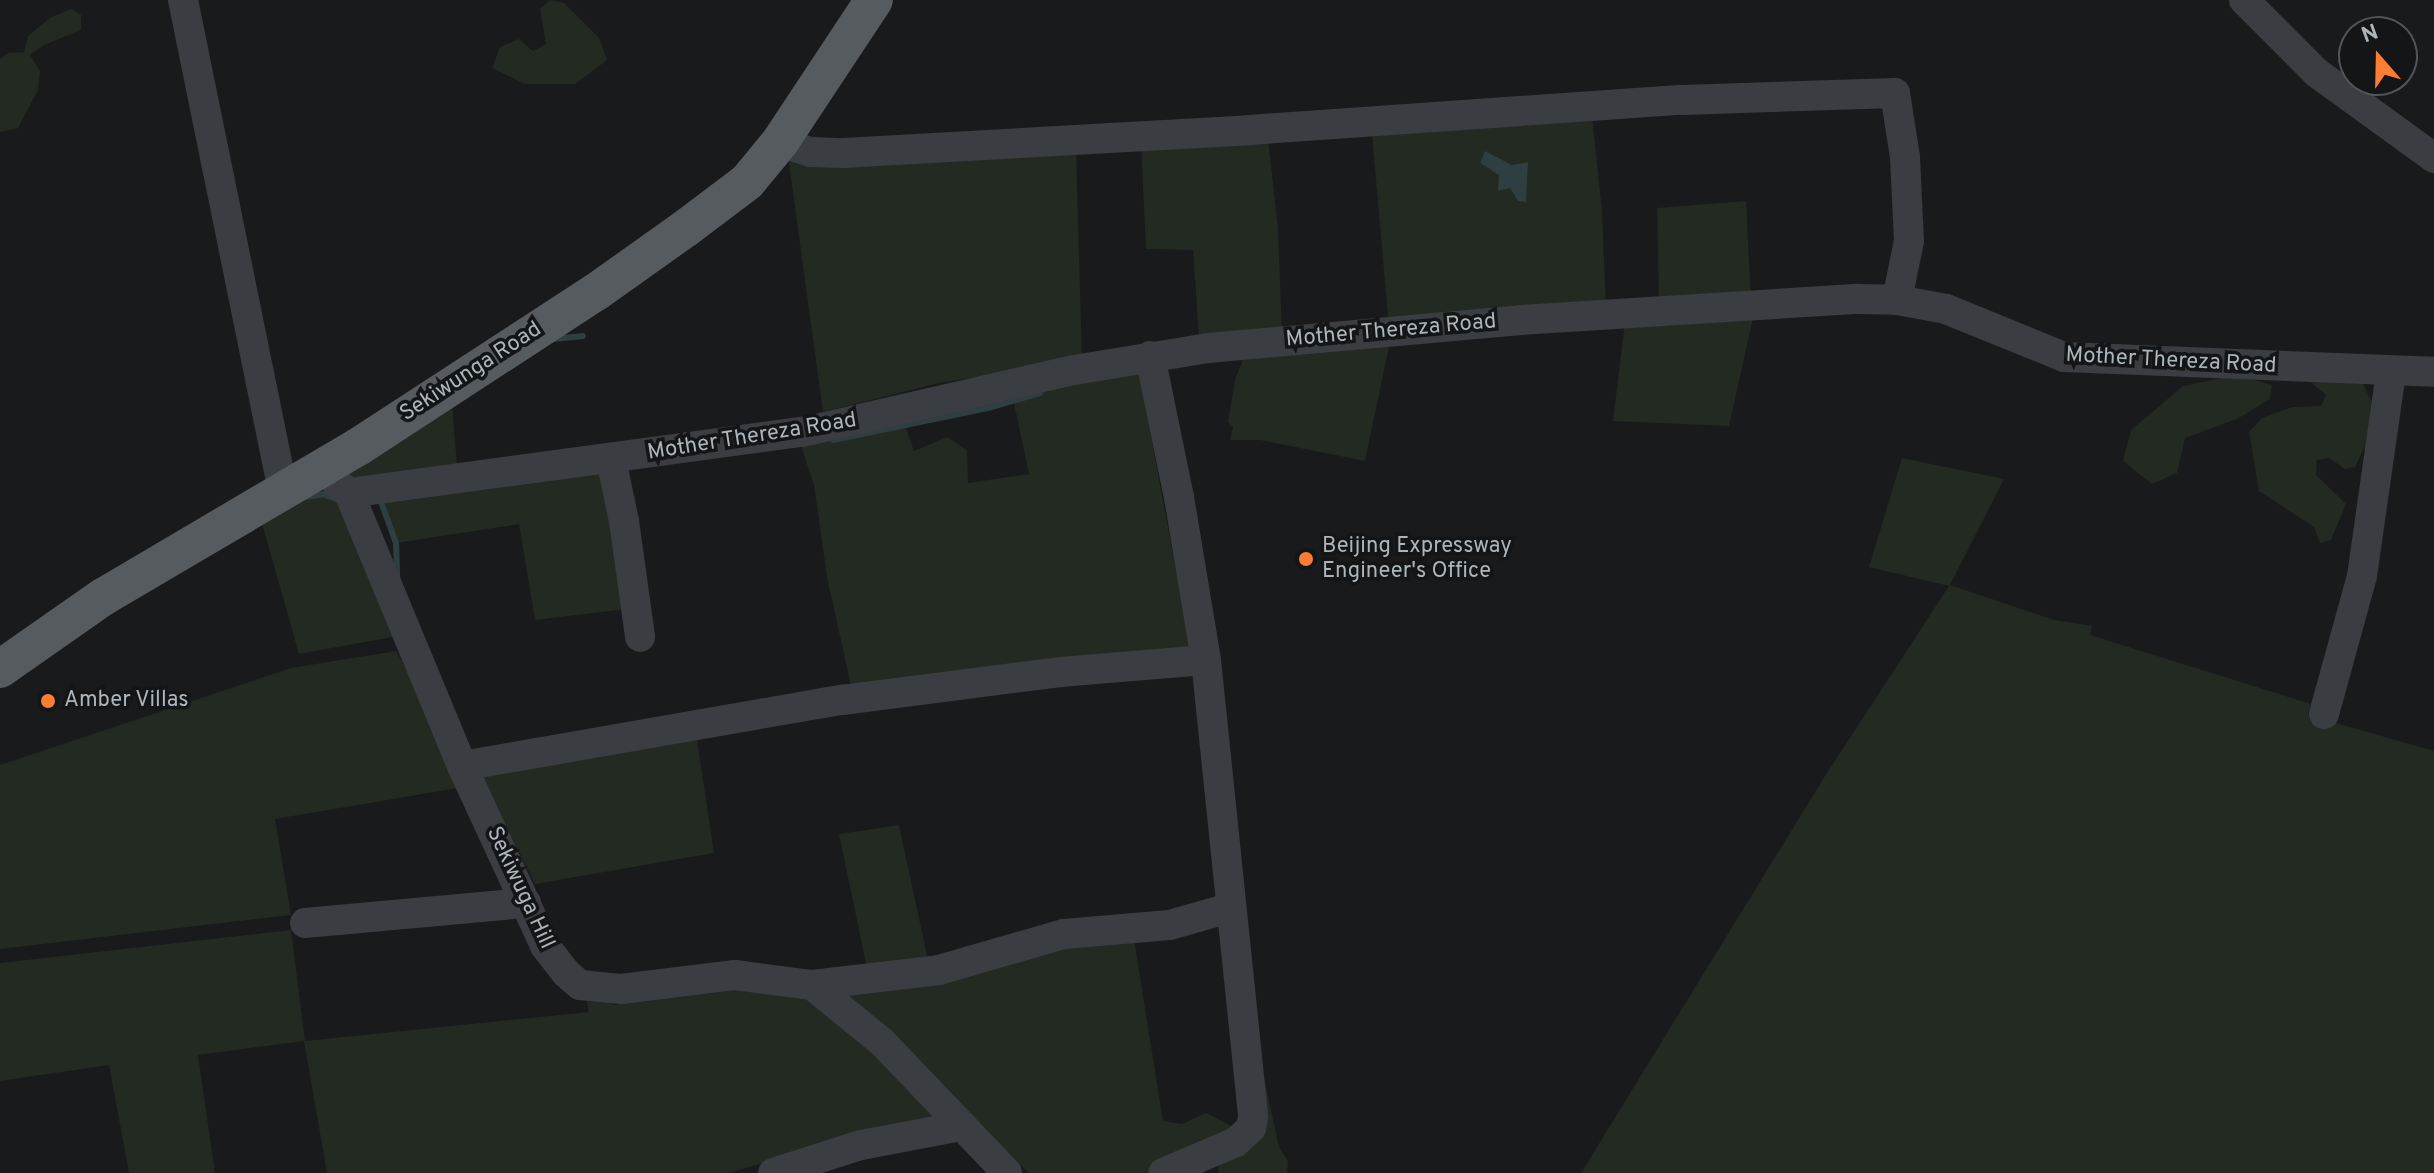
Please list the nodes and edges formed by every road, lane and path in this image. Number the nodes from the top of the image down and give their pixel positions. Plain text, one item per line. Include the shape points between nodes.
1 (183, 0) edge
2 (874, 0) edge
3 (2244, 0) edge
4 (780, 142) junction
5 (2434, 158) edge
6 (1897, 300) junction
7 (1150, 356) junction
8 (2391, 372) junction
9 (2434, 372) edge
10 (611, 459) junction
11 (335, 481) junction
12 (283, 491) junction
13 (640, 637) dead end
14 (1206, 660) junction
15 (0, 669) edge
16 (2324, 714) dead end
17 (462, 766) junction
18 (526, 903) junction
19 (1229, 908) junction
20 (305, 923) dead end
21 (812, 985) junction
22 (962, 1126) junction
23 (773, 1173) edge
24 (1007, 1173) edge
25 (1163, 1173) edge

1 - 12 street
2 - 4 main road, Sekiwunga Road
3 - 5 street via 2317,73
4 - 6 street via 811,152 843,153 1683,100 1895,93 1909,241
4 - 11 main road, Sekiwunga Road via 747,182
6 - 7 street, Mother Thereza Road via 1521,320
6 - 8 street, Mother Thereza Road via 1980,320 2064,357
7 - 10 street, Mother Thereza Road via 803,432
7 - 14 street
8 - 9 street, Mother Thereza Road
8 - 16 street via 2362,576
10 - 11 street, Mother Thereza Road
10 - 13 street
11 - 12 main road, Sekiwunga Road
11 - 17 street, Sekiwuga Hill
12 - 15 main road, Sekiwunga Road via 80,611
14 - 17 street via 1060,672 842,700
14 - 19 street
17 - 18 street, Sekiwuga Hill
18 - 20 street
18 - 21 street, Sekiwuga Hill via 555,960 580,985 621,989 735,975
19 - 21 street, Sekiwuga Hill via 1170,925 1064,934 939,970
19 - 25 street via 1251,1128 1236,1142
21 - 22 street via 882,1042
22 - 23 street via 861,1145
22 - 24 street

